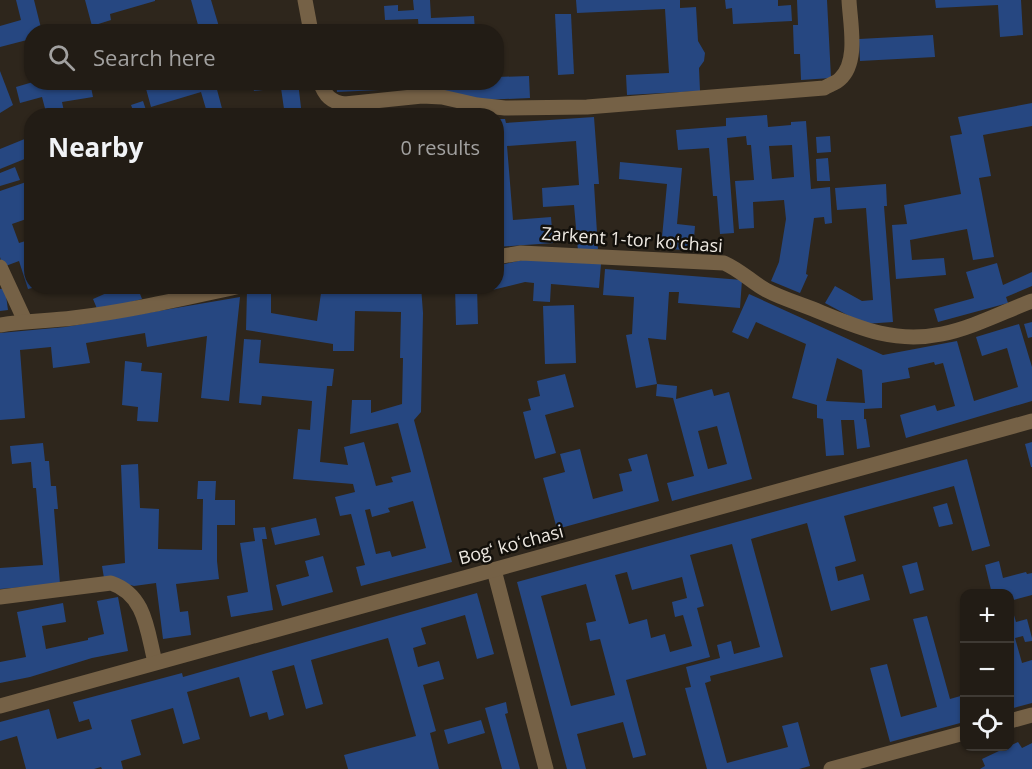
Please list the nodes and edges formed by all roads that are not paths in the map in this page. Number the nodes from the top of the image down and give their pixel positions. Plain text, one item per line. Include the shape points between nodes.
1 (305, 0) edge
2 (849, 0) edge
3 (310, 24) edge
4 (324, 90) edge
5 (504, 256) edge
6 (0, 267) edge
7 (205, 294) edge
8 (1032, 301) edge
9 (25, 321) junction
10 (0, 325) edge
11 (1032, 421) edge
12 (494, 570) junction
13 (0, 597) edge
14 (155, 663) junction
15 (0, 706) edge
16 (1032, 715) edge
17 (1014, 720) edge
18 (960, 734) edge
19 (546, 769) edge
20 (831, 769) edge

1 - 3 street
2 - 4 street via 852,59 840,80 824,88 587,106 505,108 422,96 345,104 334,102
5 - 8 street, Zarkent 1-tor koʻchasi via 521,253 724,263 765,290 869,332 890,336 912,337 962,329
6 - 9 street
7 - 9 street via 147,307
9 - 10 street
11 - 12 street, Bogʻ koʻchasi
12 - 14 street, Bogʻ koʻchasi
12 - 19 street
13 - 14 street via 111,583 123,587 134,597 142,614
14 - 15 street, Bogʻ koʻchasi
16 - 17 street
18 - 20 street

